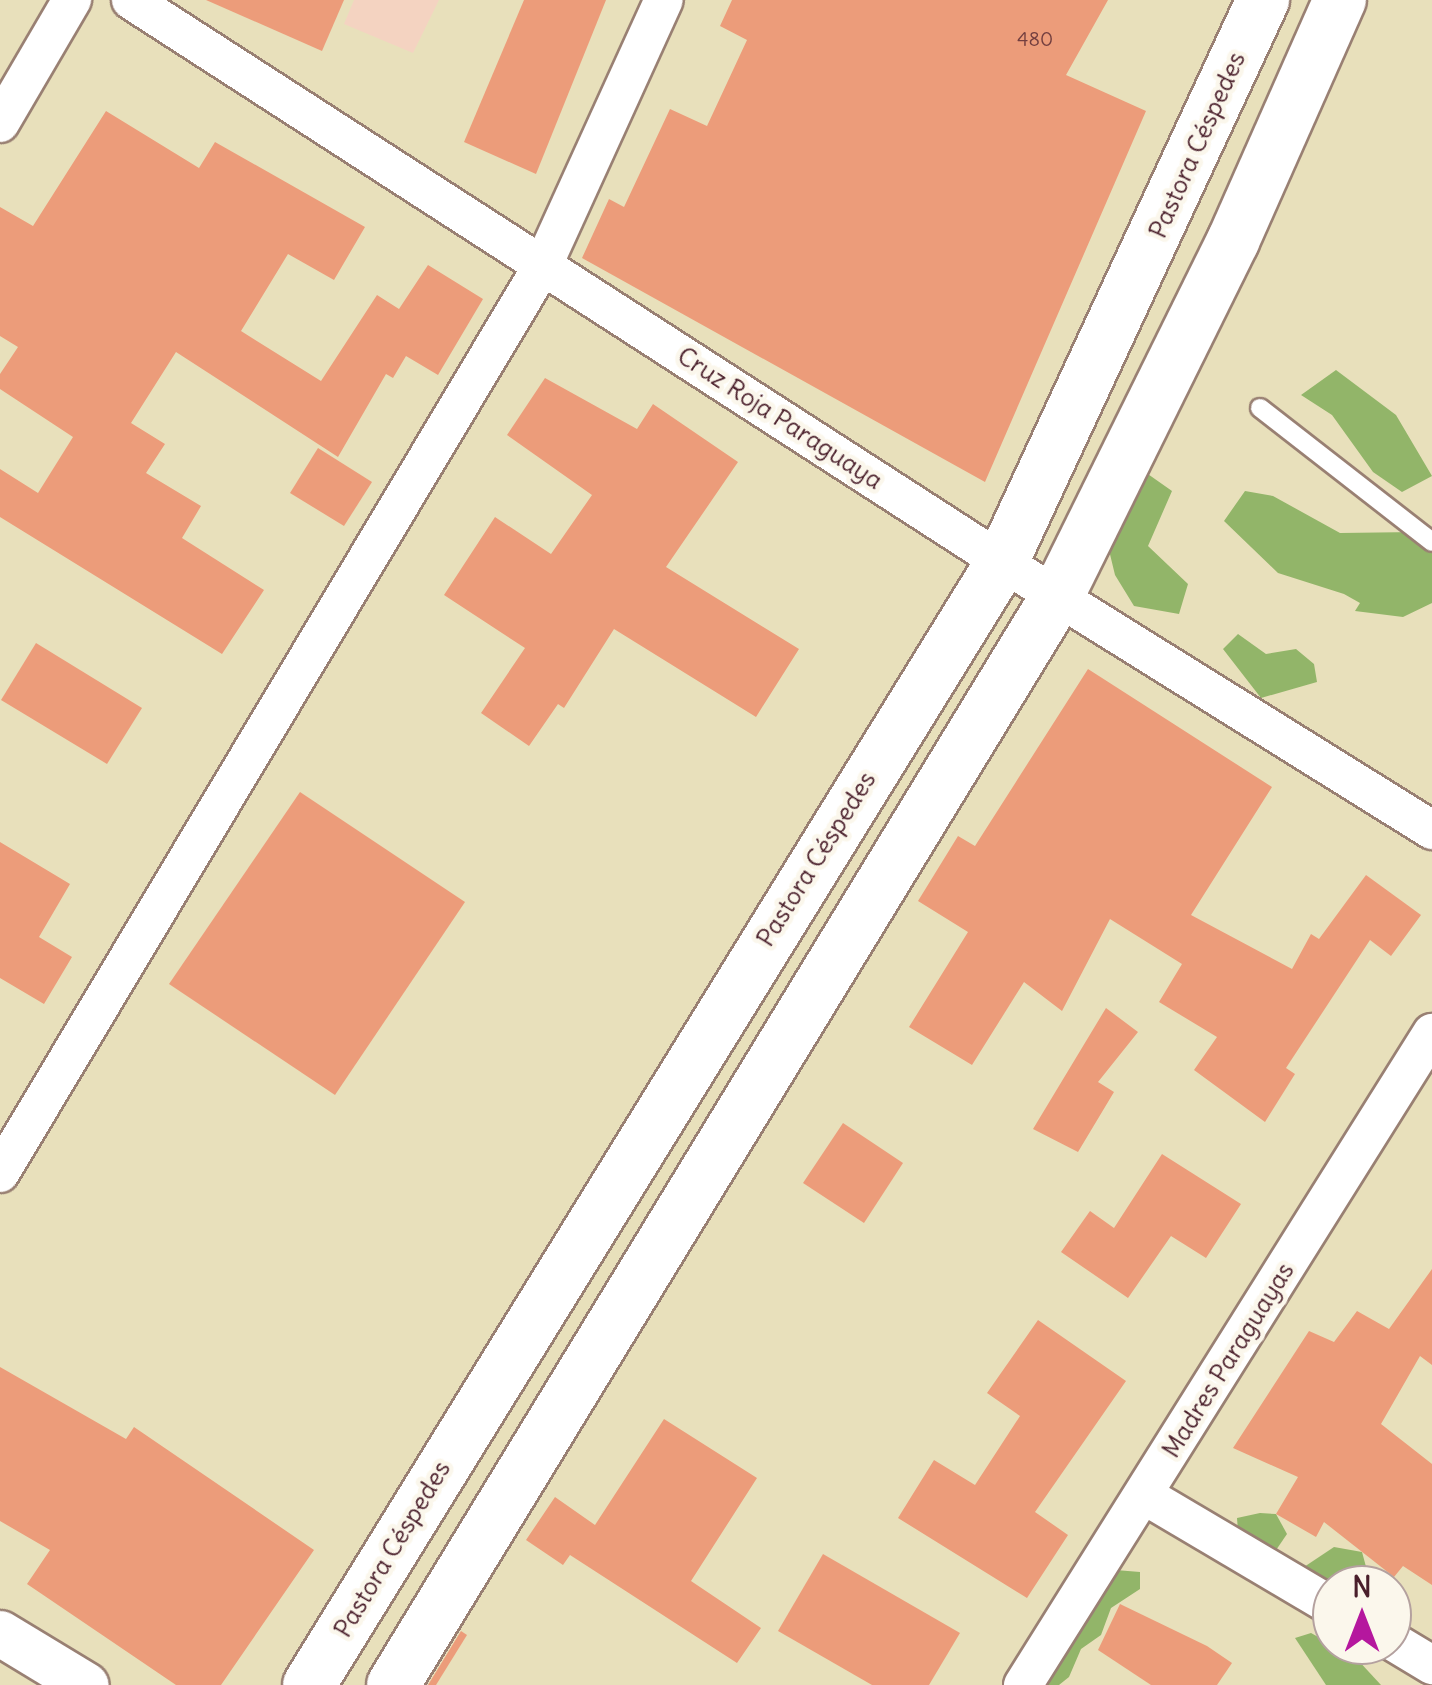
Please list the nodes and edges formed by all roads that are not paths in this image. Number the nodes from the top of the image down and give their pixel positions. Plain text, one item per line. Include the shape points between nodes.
1 (72, 0) edge
2 (131, 0) edge
3 (664, 0) edge
4 (1263, 0) edge
5 (1340, 0) edge
6 (0, 122) edge
7 (544, 265) junction
8 (1260, 408) dead end
9 (1432, 542) edge
10 (1002, 562) junction
11 (1058, 593) junction
12 (1432, 830) edge
13 (1432, 1034) edge
14 (640, 1139) junction
15 (0, 1173) edge
16 (699, 1175) junction
17 (1144, 1495) junction
18 (1312, 1594) edge
19 (0, 1633) edge
20 (86, 1685) edge
21 (309, 1685) edge
22 (393, 1685) edge
23 (1023, 1685) edge

1 - 6 street
2 - 7 street, Cruz Roja Paraguaya
3 - 7 street
4 - 10 main road, Pastora Céspedes
5 - 11 main road via 1242,224
7 - 10 street, Cruz Roja Paraguaya
7 - 15 street
8 - 9 lane
10 - 11 street, Cruz Roja Paraguaya
10 - 14 main road, Pastora Céspedes
11 - 12 street, Cruz Roja Paraguaya
11 - 16 main road
13 - 17 street, Madres Paraguayas
14 - 16 main road
14 - 21 main road, Pastora Céspedes
16 - 22 main road
17 - 18 street
17 - 23 street, Madres Paraguayas
19 - 20 street

